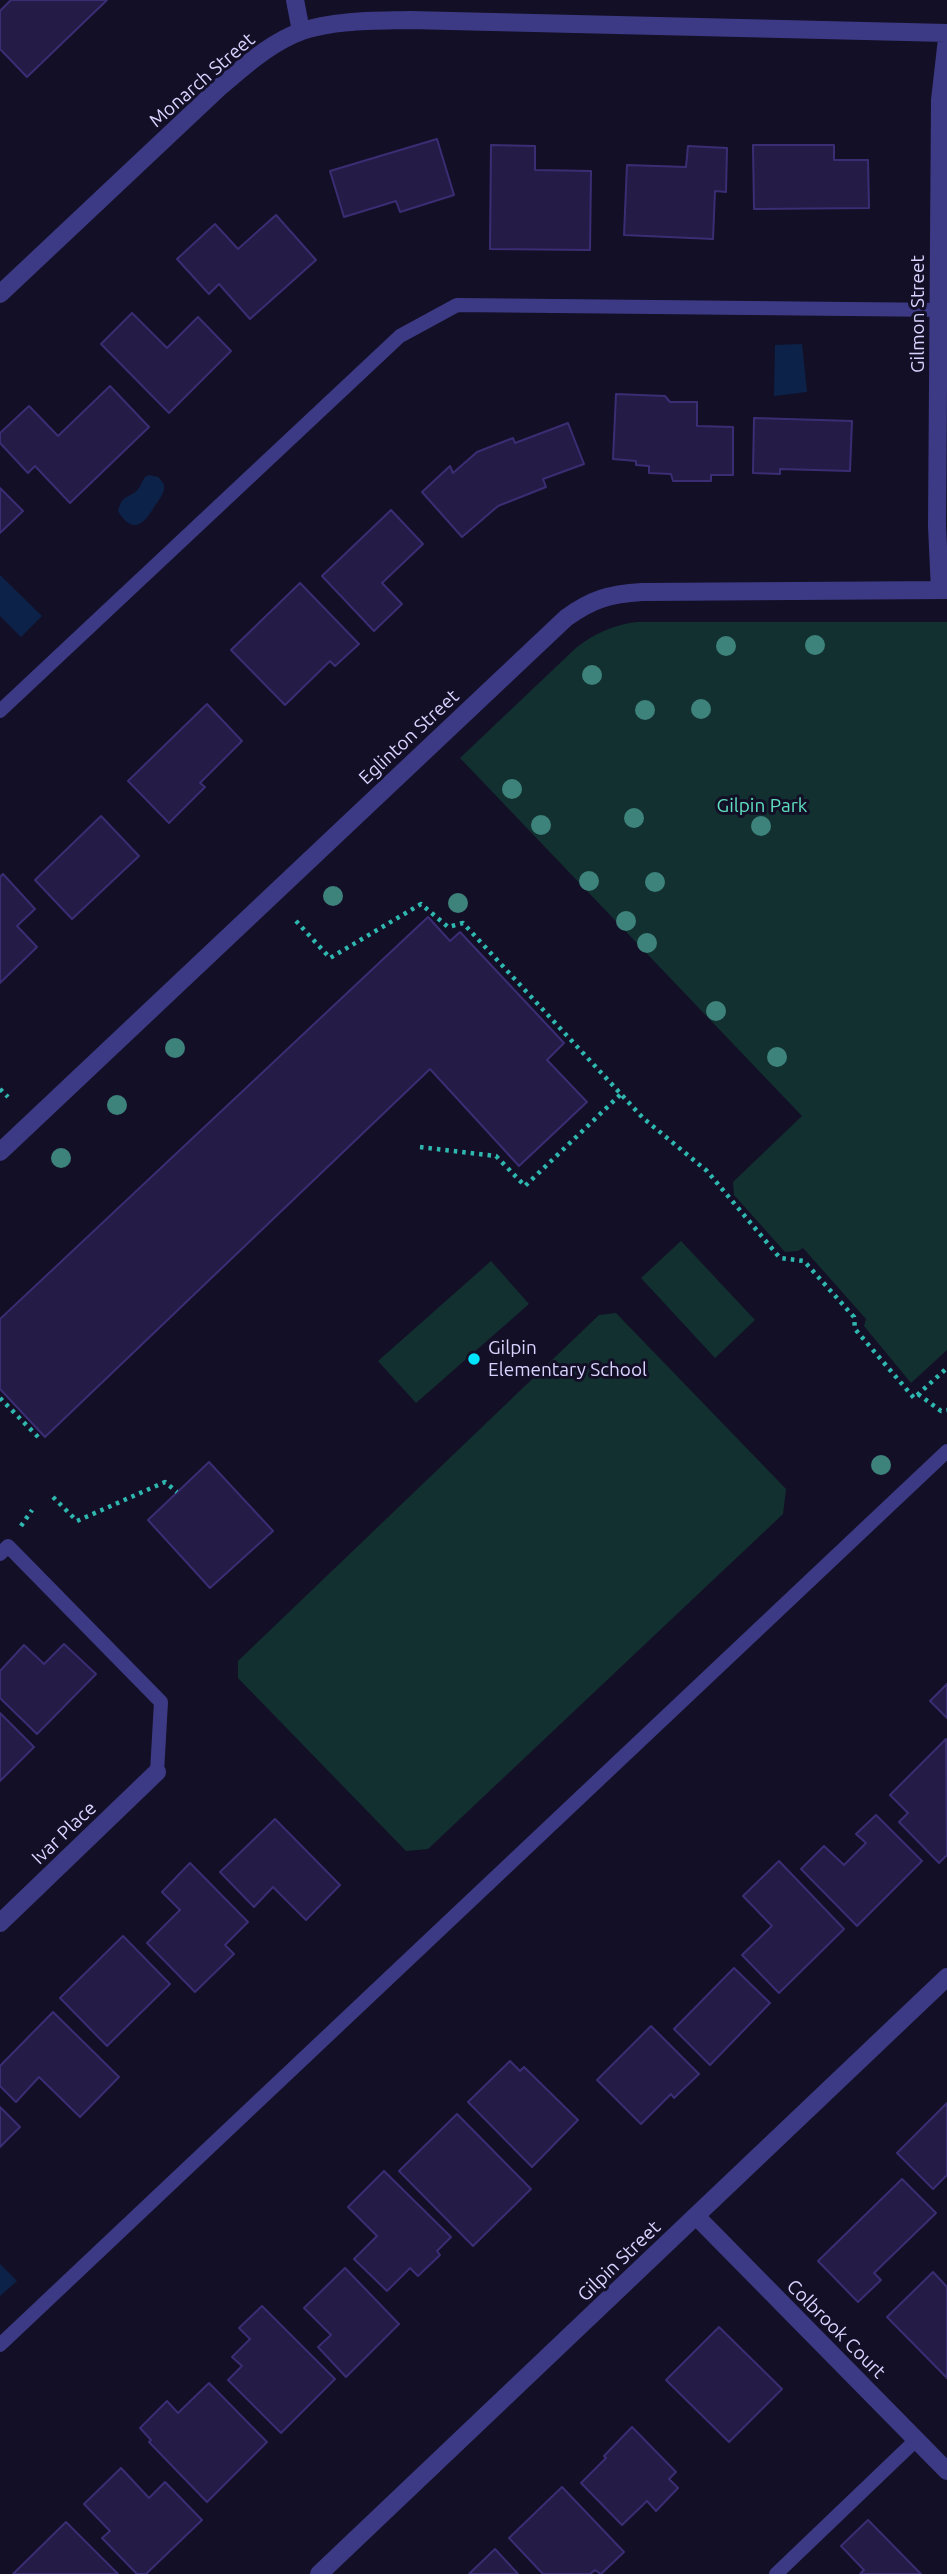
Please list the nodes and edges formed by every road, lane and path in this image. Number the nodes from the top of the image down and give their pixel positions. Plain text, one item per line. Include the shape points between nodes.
1 (295, 0) edge
2 (301, 31) junction
3 (947, 33) edge
4 (947, 39) edge
5 (0, 294) edge
6 (943, 310) edge
7 (944, 590) edge
8 (0, 711) edge
9 (296, 921) dead end
10 (0, 1090) edge
11 (621, 1094) junction
12 (8, 1097) dead end
13 (420, 1147) dead end
14 (0, 1152) edge
15 (947, 1368) edge
16 (918, 1394) junction
17 (0, 1398) edge
18 (947, 1410) edge
19 (41, 1440) dead end
20 (947, 1451) edge
21 (177, 1492) dead end
22 (52, 1497) dead end
23 (0, 1554) edge
24 (157, 1772) joint
25 (0, 1923) edge
26 (947, 1978) edge
27 (696, 2216) junction
28 (0, 2345) edge
29 (916, 2440) junction
30 (947, 2471) edge
31 (319, 2574) edge
32 (776, 2574) edge

1 - 2 street
2 - 3 street, Monarch Street via 358,21 410,20
2 - 5 street, Monarch Street via 259,55 221,86
4 - 6 street, Gilmon Street via 940,100
6 - 7 street, Gilmon Street via 937,526
6 - 8 lane via 457,305 400,336
7 - 14 street, Eglinton Street via 642,592 606,596 582,607
9 - 11 path via 330,958 421,904 447,927 463,923
10 - 12 path
11 - 13 path via 525,1186 496,1156
11 - 16 path via 707,1171 780,1258 804,1261 854,1317 855,1329 905,1388 914,1398
15 - 16 path
16 - 18 path
17 - 19 path
20 - 28 lane
21 - 22 path via 165,1482 77,1521
23 - 24 lane via 8,1546 161,1702
24 - 25 street, Ivar Place
26 - 27 street, Gilpin Street
27 - 29 street, Colbrook Court
27 - 31 street, Gilpin Street
29 - 30 street, Colbrook Court
29 - 32 lane

